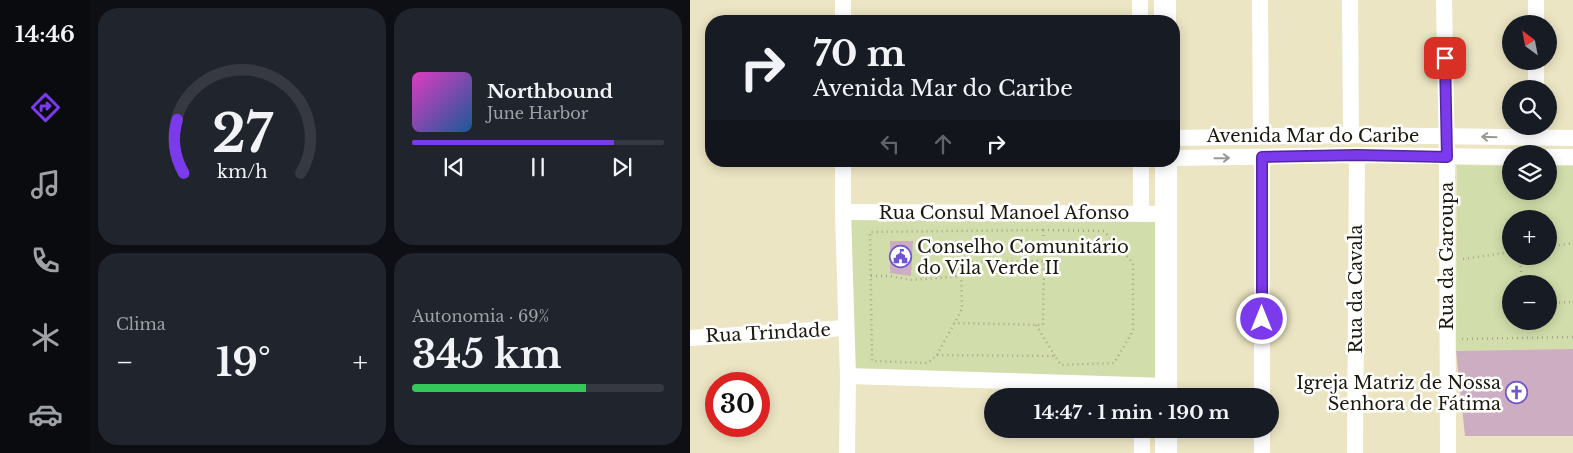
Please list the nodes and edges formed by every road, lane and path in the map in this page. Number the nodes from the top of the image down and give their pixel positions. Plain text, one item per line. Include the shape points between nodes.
1 (843, 0) edge
2 (1140, 0) edge
3 (1164, 0) edge
4 (1260, 0) edge
5 (1350, 0) edge
6 (1444, 0) edge
7 (1536, 0) edge
8 (843, 15) edge
9 (1140, 15) edge
10 (1165, 15) edge
11 (1536, 15) edge
12 (1502, 133) edge
13 (1351, 134) junction
14 (1446, 135) junction
15 (1554, 135) edge
16 (1261, 136) junction
17 (1180, 138) edge
18 (1573, 138) edge
19 (1357, 155) junction
20 (1262, 157) junction
21 (1447, 157) junction
22 (1502, 157) edge
23 (1557, 157) edge
24 (1573, 157) edge
25 (1180, 158) edge
26 (843, 167) edge
27 (1140, 167) edge
28 (1166, 167) edge
29 (843, 212) junction
30 (1141, 214) junction
31 (1166, 214) junction
32 (1043, 230) junction
33 (1573, 243) edge
34 (1557, 245) edge
35 (1462, 250) dead end
36 (1502, 253) edge
37 (1044, 262) junction
38 (870, 276) junction
39 (961, 276) junction
40 (1573, 302) edge
41 (1557, 303) edge
42 (954, 323) junction
43 (1036, 325) junction
44 (846, 328) junction
45 (1573, 337) edge
46 (690, 338) edge
47 (1461, 339) dead end
48 (937, 355) junction
49 (1055, 356) junction
50 (848, 376) junction
51 (1082, 388) edge
52 (1166, 388) edge
53 (1262, 388) edge
54 (1142, 438) edge
55 (1166, 438) edge
56 (1262, 438) edge
57 (847, 453) edge
58 (1142, 453) edge
59 (1166, 453) edge
60 (1262, 453) edge
61 (1354, 453) edge
62 (1448, 453) edge

1 - 8 street
2 - 9 street
3 - 10 street
4 - 16 street
5 - 13 street
6 - 14 street, Rua da Garoupa
7 - 11 street
12 -> 14 street, Avenida Mar do Caribe
13 - 14 street, Avenida Mar do Caribe
13 - 16 street, Avenida Mar do Caribe
14 - 21 street, Rua da Garoupa
15 - 18 street, Avenida Mar do Caribe
16 - 17 street, Avenida Mar do Caribe
19 - 20 street, Avenida Mar do Caribe
19 - 21 street, Avenida Mar do Caribe
19 - 61 street, Rua da Cavala
25 -> 20 street, Avenida Mar do Caribe
20 - 53 street
21 - 22 street, Avenida Mar do Caribe
21 - 62 street, Rua da Garoupa
23 - 24 street
26 - 29 street
27 - 30 street
28 - 31 street
29 - 30 street, Rua Consul Manoel Afonso
29 - 44 street
30 - 31 street, Rua Consul Manoel Afonso
31 - 52 street
32 - 37 path
32 - 38 path via 870,232
32 - 49 path via 1104,231 1133,263 1133,331 1114,364 1061,365
33 - 34 path
35 - 36 path via 1462,260
37 - 39 path via 961,262
37 - 43 path via 1043,325
38 - 39 path via 912,280
38 - 48 path via 872,361 928,363
39 - 42 path via 962,309
40 - 41 path
42 - 43 path
42 - 48 path
43 - 49 path
44 - 46 street, Rua Trindade
44 - 50 street
45 - 47 path
48 - 49 path
50 - 51 street
50 - 57 street
54 - 58 street
55 - 59 street
56 - 60 street

